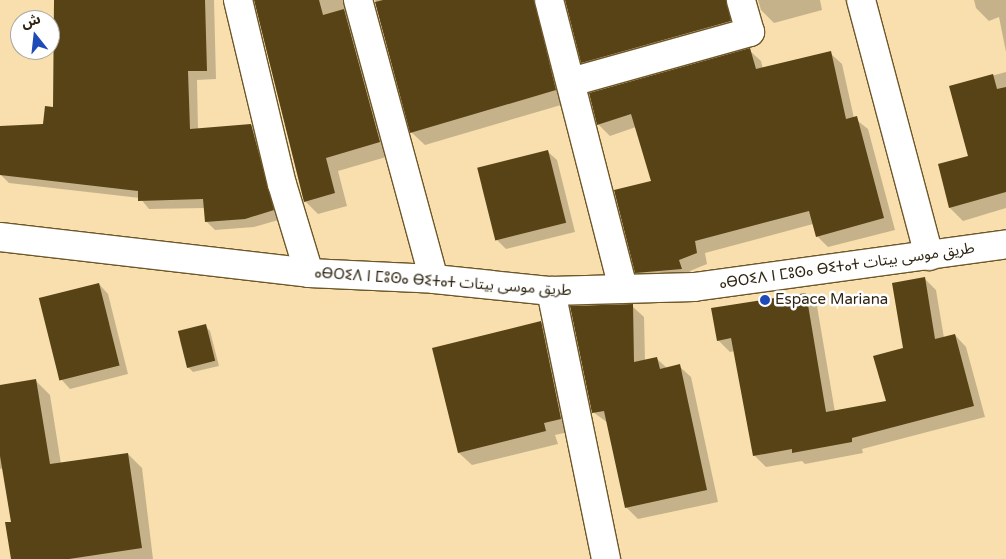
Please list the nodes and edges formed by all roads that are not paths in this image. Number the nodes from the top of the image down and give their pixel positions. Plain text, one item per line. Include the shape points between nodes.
1 (238, 0) edge
2 (358, 0) edge
3 (549, 0) edge
4 (741, 0) edge
5 (861, 0) edge
6 (571, 82) junction
7 (0, 237) edge
8 (1005, 251) edge
9 (929, 256) junction
10 (308, 273) junction
11 (434, 279) junction
12 (623, 290) junction
13 (551, 291) junction
14 (606, 559) edge

1 - 10 street via 282,184
2 - 11 street
3 - 6 street
4 - 6 street via 750,32
5 - 9 street
6 - 12 street
7 - 10 street, ⴰⴱⵔⵉⴷ ⵏ ⵎⵓⵙⴰ ⴱⵉⵜⴰⵜ طريق موسى بيتات
8 - 9 street, ⴰⴱⵔⵉⴷ ⵏ ⵎⵓⵙⴰ ⴱⵉⵜⴰⵜ طريق موسى بيتات
9 - 12 street, ⴰⴱⵔⵉⴷ ⵏ ⵎⵓⵙⴰ ⴱⵉⵜⴰⵜ طريق موسى بيتات via 694,287
10 - 11 street, ⴰⴱⵔⵉⴷ ⵏ ⵎⵓⵙⴰ ⴱⵉⵜⴰⵜ طريق موسى بيتات
11 - 13 street, ⴰⴱⵔⵉⴷ ⵏ ⵎⵓⵙⴰ ⴱⵉⵜⴰⵜ طريق موسى بيتات
12 - 13 street, ⴰⴱⵔⵉⴷ ⵏ ⵎⵓⵙⴰ ⴱⵉⵜⴰⵜ طريق موسى بيتات
13 - 14 street

